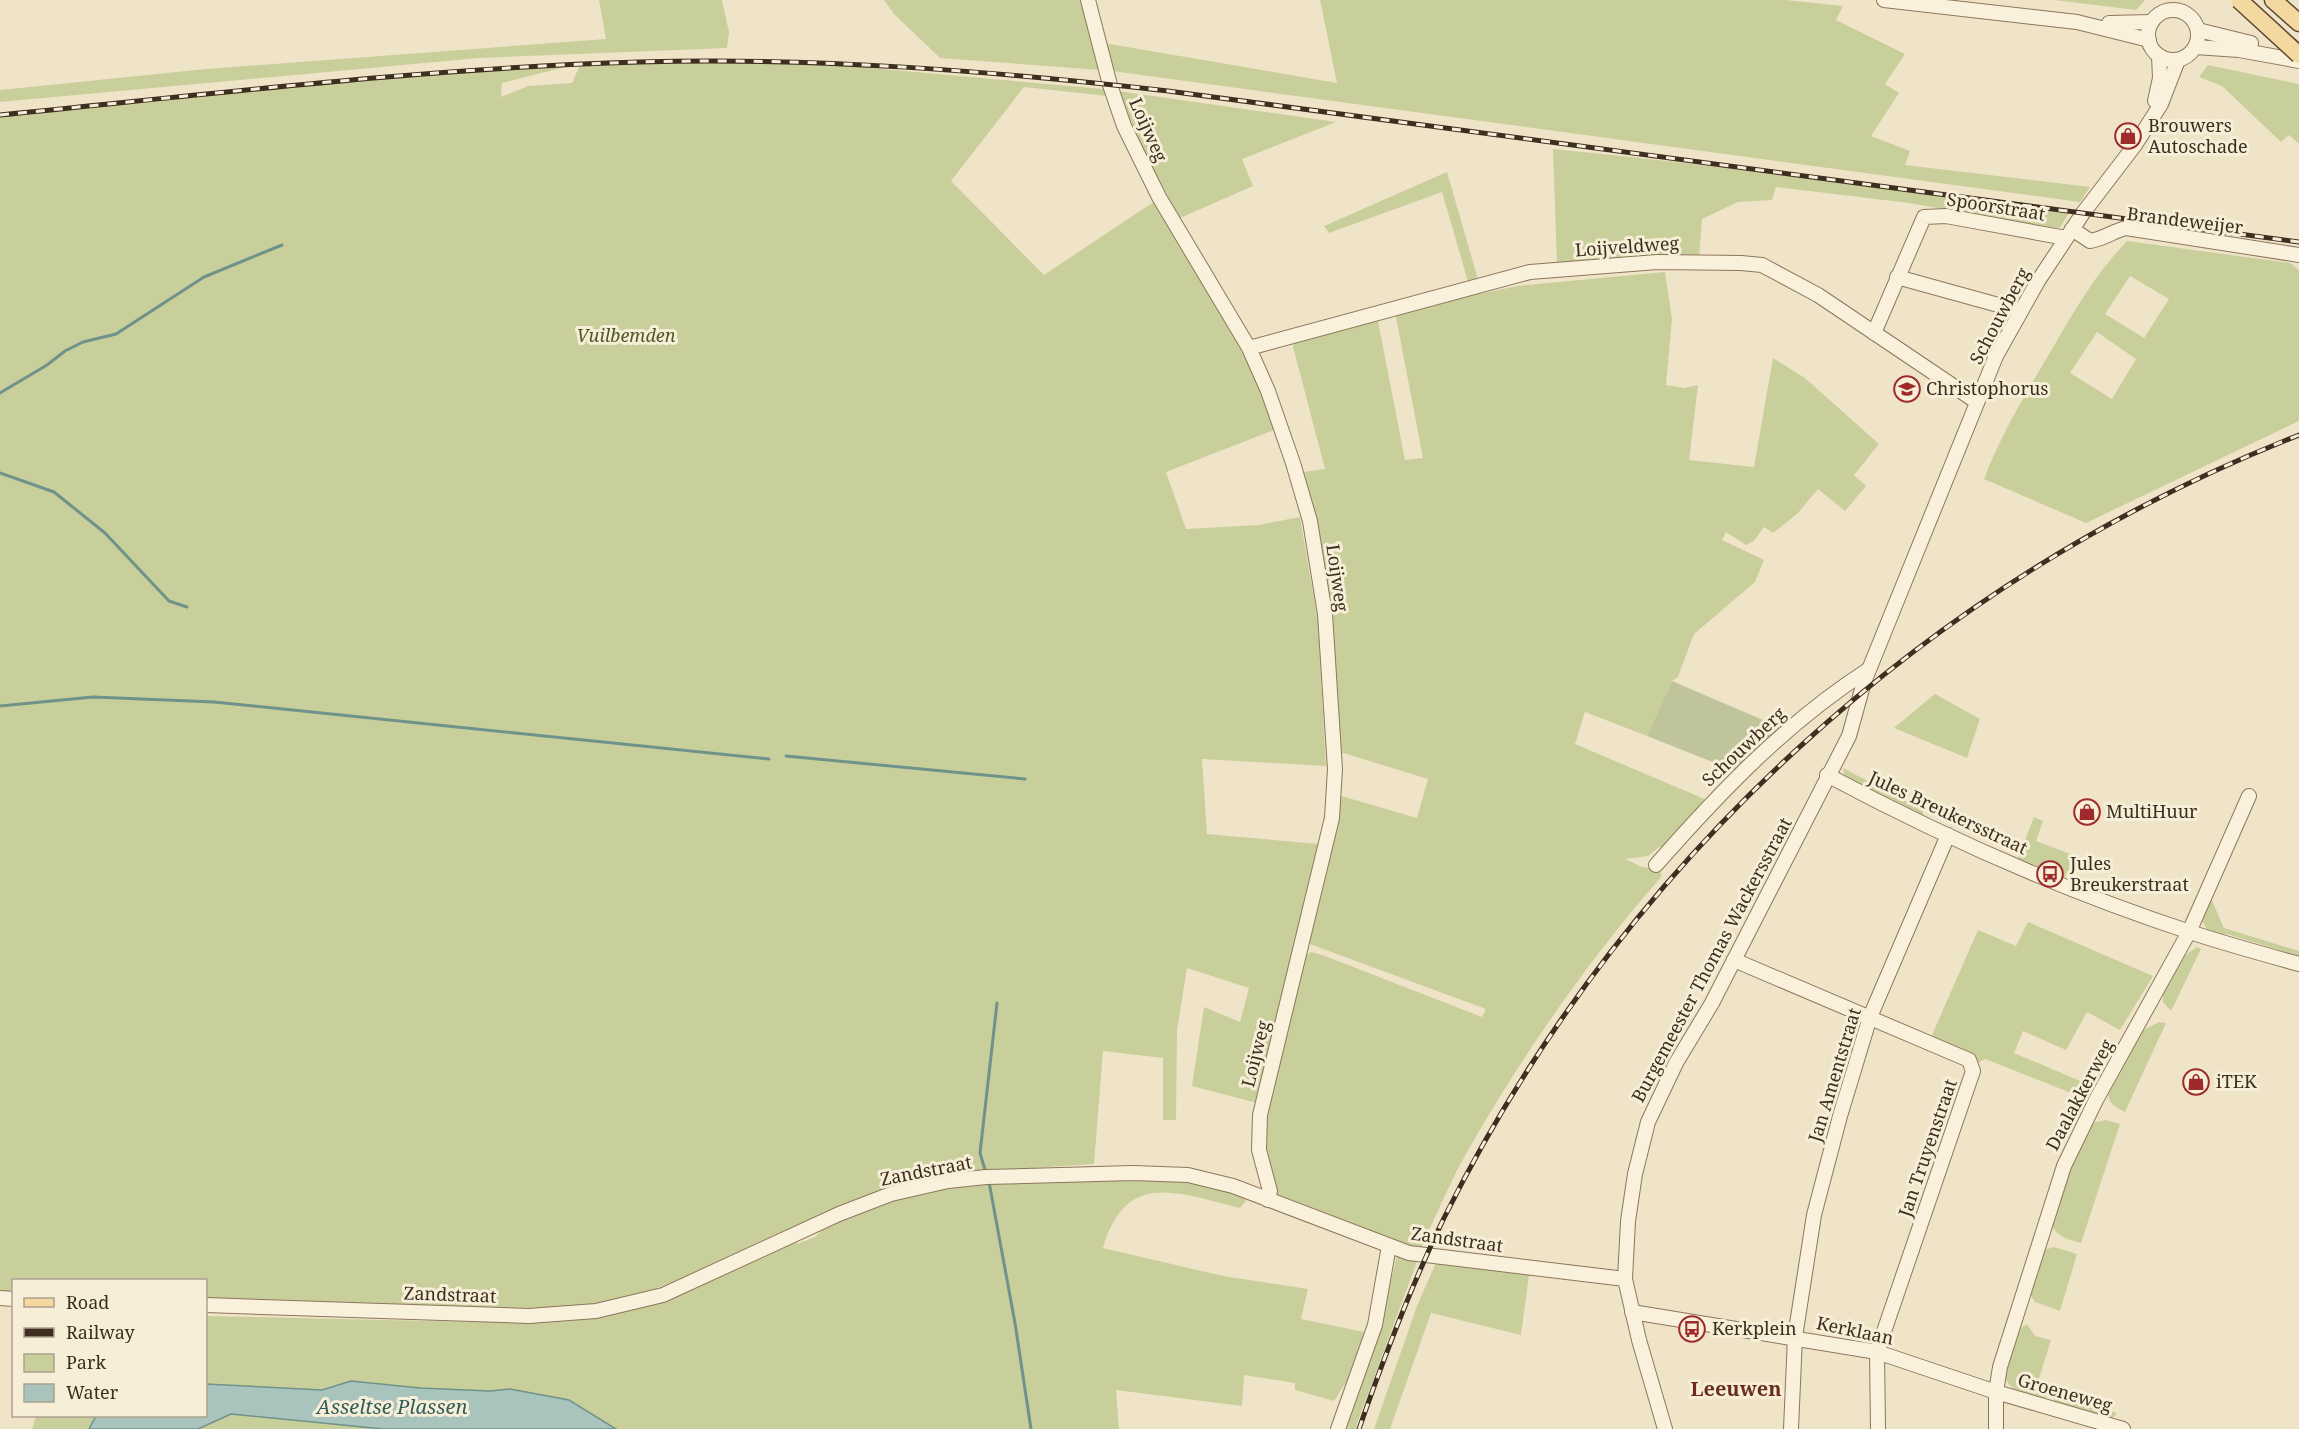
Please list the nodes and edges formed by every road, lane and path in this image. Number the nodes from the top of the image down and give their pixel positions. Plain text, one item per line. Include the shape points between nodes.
1 (1088, 0) edge
2 (1884, 0) edge
3 (2156, 0) edge
4 (2239, 0) edge
5 (2273, 0) edge
6 (2173, 5) edge
7 (2156, 18) junction
8 (2077, 22) junction
9 (2299, 23) edge
10 (2198, 30) junction
11 (2149, 40) junction
12 (2195, 47) junction
13 (2299, 53) edge
14 (2159, 56) junction
15 (2178, 60) junction
16 (2299, 61) edge
17 (2144, 132) junction
18 (2069, 234) junction
19 (2299, 255) edge
20 (1897, 277) junction
21 (2020, 311) junction
22 (1874, 333) junction
23 (1249, 348) junction
24 (1977, 402) junction
25 (1869, 670) junction
26 (1861, 692) joint
27 (1827, 775) junction
28 (2249, 796) dead end
29 (1948, 836) junction
30 (1656, 865) dead end
31 (2189, 932) junction
32 (1734, 960) junction
33 (2299, 964) edge
34 (1870, 1017) junction
35 (1268, 1200) junction
36 (1389, 1246) junction
37 (1625, 1279) junction
38 (207, 1305) edge
39 (1632, 1312) junction
40 (1795, 1337) junction
41 (1877, 1352) junction
42 (1996, 1392) junction
43 (1338, 1429) edge
44 (1665, 1429) edge
45 (1791, 1429) edge
46 (1878, 1429) edge
47 (1996, 1429) edge
48 (2123, 1429) edge

1 - 23 street, Loijweg via 1124,126 1159,197
2 - 8 street
3 - 7 street
4 - 13 main road, bridge
5 - 9 main road
6 - 7 street
6 - 10 street via 2190,16
7 - 8 street via 2138,24
7 - 11 street
8 - 11 street
10 - 12 street
10 - 13 street
11 - 14 street
12 - 15 street
12 - 16 street
14 - 15 street
14 - 17 street, Schouwberg via 2158,92
15 - 17 street, Schouwberg via 2161,104
17 - 18 street, Schouwberg
18 - 19 street, Brandeweijer via 2090,241 2126,228
18 - 20 street, Spoorstraat via 1928,215 1921,220
18 - 21 street, Schouwberg
20 - 21 street
20 - 22 street
21 - 24 street, Schouwberg
22 - 23 street, Loijveldweg via 1818,295 1762,265 1713,261 1530,272
22 - 24 street, Loijveldweg
23 - 35 street, Loijweg via 1293,464 1318,562 1335,769 1332,818 1260,1115 1259,1150 1270,1191
24 - 25 street, Schouwberg
25 - 26 street, Schouwberg
25 - 30 street, Schouwberg via 1818,704 1776,740 1707,806
26 - 27 street, Burgemeester Thomas Wackersstraat via 1849,736
27 - 29 street, Jules Breukersstraat
27 - 32 street, Burgemeester Thomas Wackersstraat
28 - 31 street, Daalakkerweg
29 - 31 street, Jules Breukersstraat
29 - 34 street, Jan Amentstraat
31 - 33 street, Jules Breukersstraat
31 - 42 street, Daalakkerweg via 2064,1166 2000,1367
32 - 34 street, Jan Truyenstraat
32 - 37 street, Burgemeester Thomas Wackersstraat via 1648,1122 1628,1221
34 - 40 street, Jan Amentstraat via 1814,1215
34 - 41 street, Jan Truyenstraat via 1969,1060 1973,1071
35 - 36 street, Zandstraat
35 - 38 street, Zandstraat via 1188,1175 986,1177 891,1194 663,1295 596,1311 529,1316
36 - 37 street, Zandstraat via 1451,1259
36 - 43 street via 1375,1325
37 - 39 street, Burgemeester Thomas Wackersstraat
39 - 40 street, Kerklaan
39 - 44 street, Burgemeester Thomas Wackersstraat
40 - 41 street, Kerklaan
40 - 45 street, Jan Amentstraat
41 - 42 street, Kerklaan
41 - 46 street, Jan Truyenstraat
42 - 47 street, Daalakkerweg
42 - 48 street, Groeneweg

